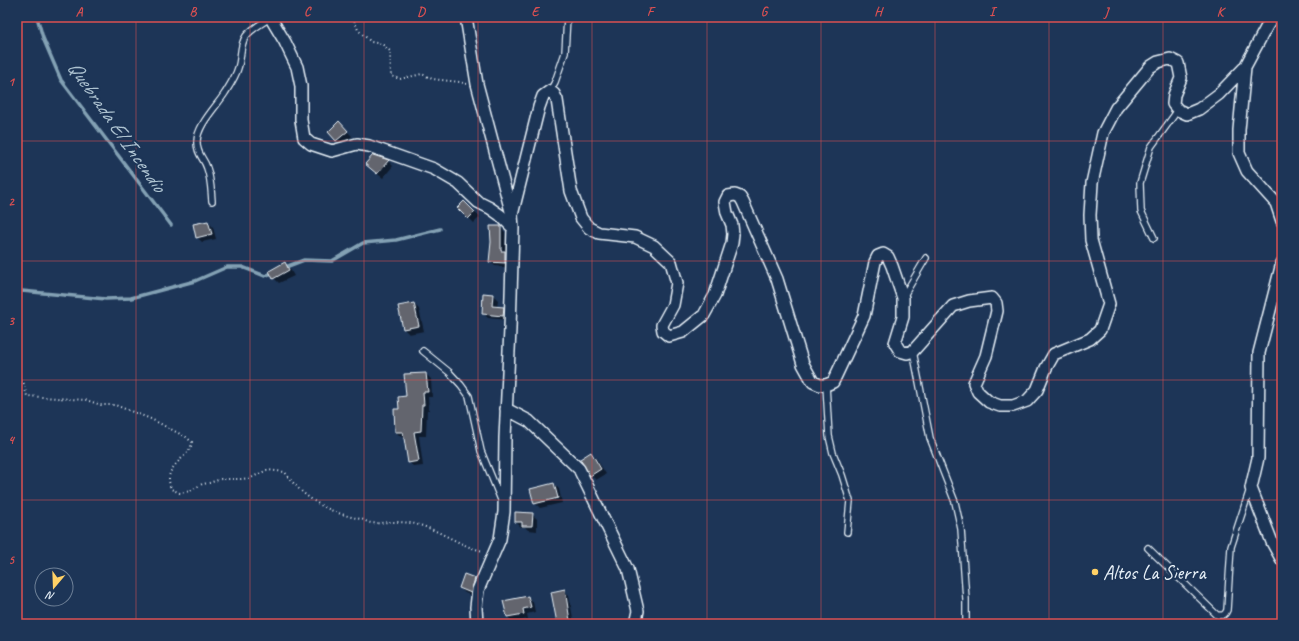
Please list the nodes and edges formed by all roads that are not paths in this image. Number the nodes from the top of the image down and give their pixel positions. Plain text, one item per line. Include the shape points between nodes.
1 (270, 17) edge
2 (466, 17) edge
3 (567, 17) edge
4 (1273, 17) edge
5 (1245, 67) junction
6 (550, 91) junction
7 (1178, 110) junction
8 (212, 201) dead end
9 (512, 215) junction
10 (1282, 221) edge
11 (513, 228) junction
12 (1154, 238) dead end
13 (926, 258) dead end
14 (1282, 263) edge
15 (903, 298) junction
16 (423, 351) dead end
17 (913, 351) junction
18 (826, 385) junction
19 (506, 409) junction
20 (1250, 488) junction
21 (504, 509) junction
22 (847, 532) dead end
23 (1148, 548) dead end
24 (1282, 560) edge
25 (477, 624) edge
26 (635, 624) edge
27 (966, 624) edge

1 - 8 lane via 245,37 238,70 207,117 196,141 198,153 210,176
1 - 11 street via 297,67 301,86 304,138 311,144 332,150 357,144 369,146 434,169 458,183 478,202 495,212
2 - 9 street via 476,84
3 - 6 lane via 565,53
4 - 5 street
5 - 7 street via 1200,110 1187,114
5 - 10 street via 1239,153 1247,170 1276,203
6 - 9 street via 544,96 539,107
6 - 18 street via 557,100 571,191 581,218 589,228 599,233 635,237 654,246 671,262 677,283 673,305 662,326 663,331 669,336 683,332 704,314 716,295 733,234 725,202 728,196 735,194 743,202 777,279 803,364 812,382
7 - 12 lane via 1151,147 1140,183 1141,211
7 - 17 street via 1174,104 1174,95 1181,78 1178,63 1170,59 1158,62 1150,67 1116,108 1103,133 1092,183 1090,215 1091,240 1109,304 1100,330 1090,339 1054,354 1037,390 1027,401 1013,406 1000,406 989,402 978,392 974,382 986,356 997,311 992,298 953,306
9 - 11 street
11 - 19 street
13 - 15 lane
14 - 20 street via 1259,353 1258,458
15 - 17 street via 903,317 896,344 900,351
15 - 18 street via 888,257 884,254 878,256 864,316 833,382
16 - 21 lane via 449,372 469,396 481,451
17 - 27 lane via 930,438 955,502 961,529
18 - 22 lane via 829,436 850,501
19 - 21 street
19 - 26 street via 529,421 579,469 628,569 638,611
20 - 23 lane via 1231,547 1228,610 1225,615 1217,615
20 - 24 street
21 - 25 street via 500,539 478,590

